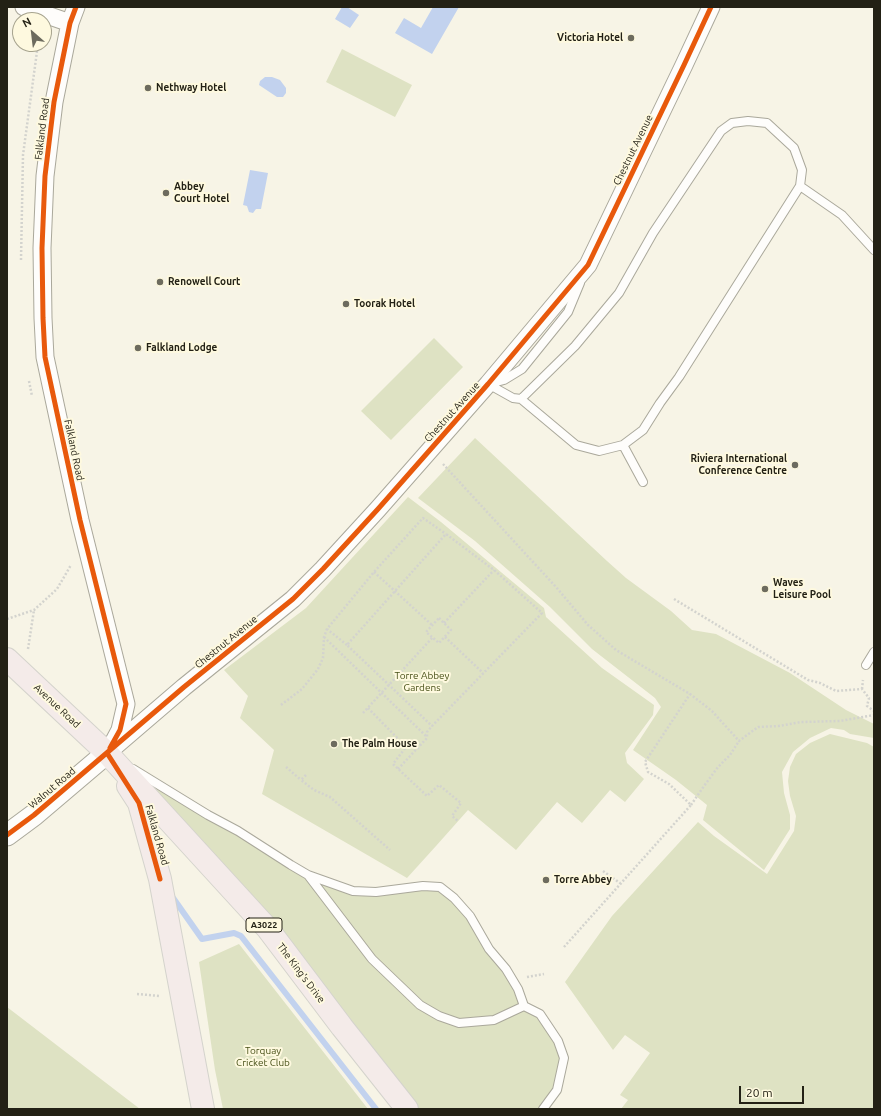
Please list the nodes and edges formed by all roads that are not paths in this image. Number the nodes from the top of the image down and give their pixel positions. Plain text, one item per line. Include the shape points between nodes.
1 (710, 7) edge
2 (27, 8) edge
3 (73, 15) edge
4 (800, 186) junction
5 (874, 250) edge
6 (588, 265) junction
7 (488, 384) junction
8 (522, 399) junction
9 (623, 445) junction
10 (643, 482) dead end
11 (874, 652) edge
12 (7, 659) edge
13 (866, 665) dead end
14 (107, 753) junction
15 (7, 835) edge
16 (308, 874) junction
17 (524, 1006) junction
18 (203, 1109) edge
19 (407, 1109) edge
20 (543, 1109) edge

1 - 6 street, Chestnut Avenue
2 - 3 street
3 - 14 street, Falkland Road via 54,102 45,176 42,248 43,326 45,357 80,520 126,704 120,730
4 - 5 lane via 842,215
4 - 8 lane via 802,170 794,148 767,123 732,123 722,131 653,233 619,293 575,346
4 - 9 lane via 643,430
6 - 7 street, Chestnut Avenue
6 - 7 lane via 568,312 522,369 504,380
7 - 8 lane via 513,398
7 - 14 street, Chestnut Avenue via 343,547 293,599
8 - 9 lane via 576,445 599,451
9 - 10 lane
11 - 13 lane
12 - 14 main road, Avenue Road / A3022
14 - 15 street, Walnut Road
14 - 16 lane
14 - 18 main road, Falkland Road / A3022 via 139,803 160,878
14 - 19 main road, The King's Drive / A3022 via 268,929
16 - 17 lane via 354,891 376,892 423,886 440,887 470,916 489,949 518,988
16 - 17 lane via 372,959 420,1005 439,1016 459,1023 494,1020
17 - 20 lane via 540,1014 558,1041 564,1058 557,1090

